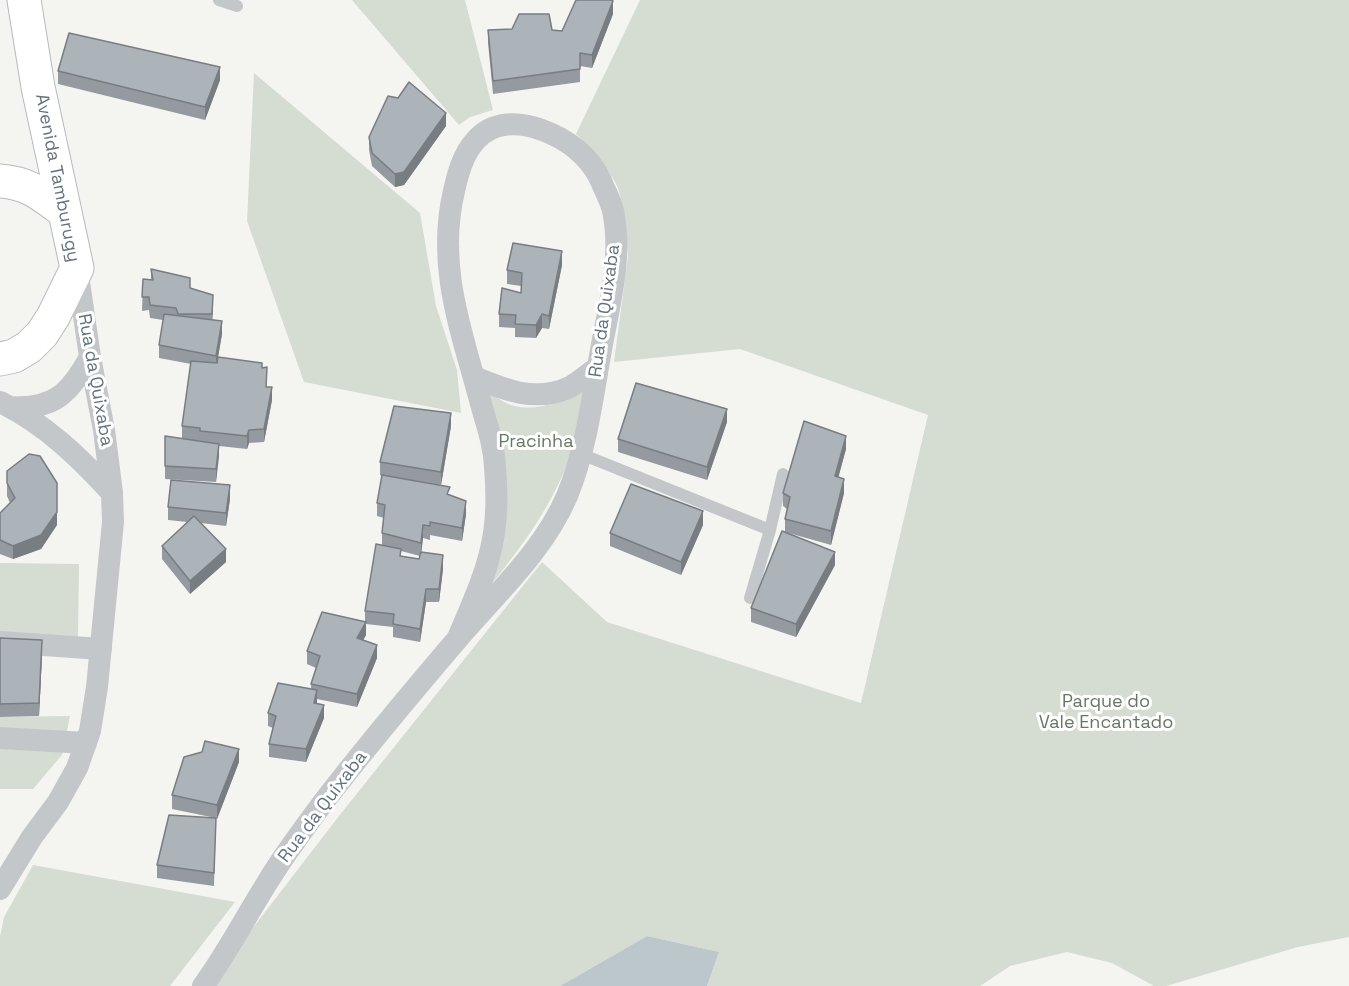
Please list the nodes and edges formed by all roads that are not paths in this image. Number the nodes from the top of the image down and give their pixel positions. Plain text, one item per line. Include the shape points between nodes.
1 (24, 0) edge
2 (219, 0) edge
3 (237, 6) dead end
4 (0, 181) edge
5 (65, 212) junction
6 (76, 268) junction
7 (90, 357) junction
8 (0, 359) edge
9 (597, 368) junction
10 (474, 376) junction
11 (5, 404) edge
12 (581, 454) junction
13 (783, 474) dead end
14 (112, 493) junction
15 (770, 530) junction
16 (750, 598) dead end
17 (458, 638) junction
18 (0, 642) edge
19 (101, 649) junction
20 (0, 738) edge
21 (86, 743) junction
22 (0, 889) edge
23 (203, 986) edge

1 - 5 main road, Avenida Tamburugy
2 - 3 lane
4 - 5 main road via 33,188
5 - 6 main road, Avenida Tamburugy
6 - 7 street, Rua da Quixaba
6 - 8 main road, Avenida Tamburugy via 42,334 14,356
7 - 11 street via 78,379 58,398 29,408
7 - 14 street, Rua da Quixaba
9 - 10 street via 570,387 548,394 502,389
9 - 10 street, Rua da Quixaba via 615,269 613,208 599,175 561,137 531,125 507,124 484,131 468,148 450,208 448,270 453,303
9 - 12 street, Rua da Quixaba
10 - 17 street, Rua da Quixaba via 495,465 493,538 480,585
11 - 14 street, Rua da Quixaba via 64,443
12 - 15 lane
12 - 17 street, Rua da Quixaba via 567,496 550,528
13 - 15 lane
14 - 19 street, Rua da Quixaba via 113,522
15 - 16 lane
17 - 23 street, Rua da Quixaba via 321,806 268,881 226,955
18 - 19 street
19 - 21 street, Rua da Quixaba
20 - 21 street
21 - 22 street, Rua da Quixaba via 58,802

